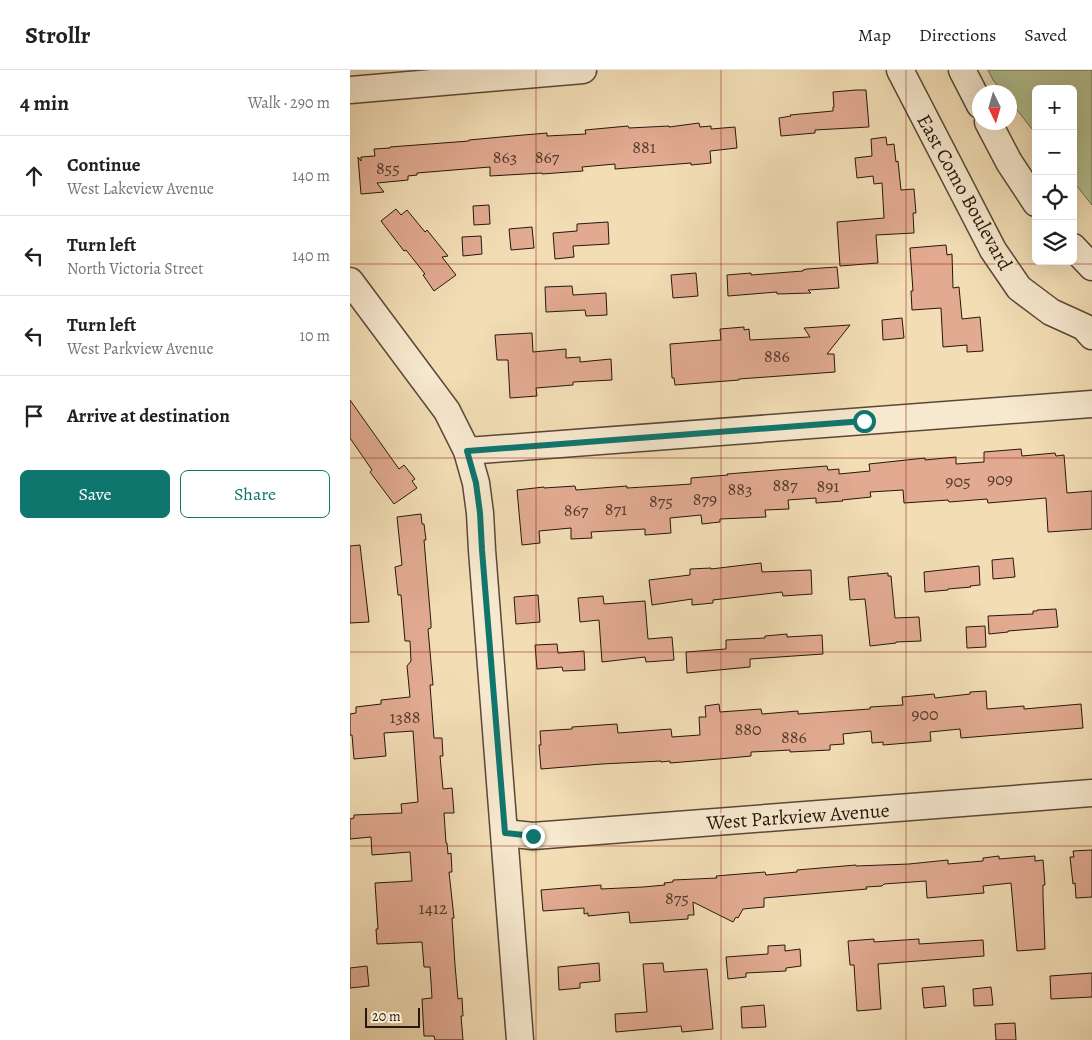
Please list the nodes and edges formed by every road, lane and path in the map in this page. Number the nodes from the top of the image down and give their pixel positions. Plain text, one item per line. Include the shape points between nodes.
1 (900, 70) edge
2 (962, 70) edge
3 (571, 71) edge
4 (972, 89) edge
5 (350, 90) edge
6 (992, 130) edge
7 (1032, 197) edge
8 (1077, 251) edge
9 (1092, 267) edge
10 (350, 281) edge
11 (1092, 336) edge
12 (1092, 404) edge
13 (467, 451) junction
14 (1092, 793) edge
15 (505, 833) junction
16 (520, 1040) edge

1 - 11 street, East Como Boulevard via 993,250 1018,288 1051,312 1084,327
2 - 4 street
3 - 5 street
6 - 7 street
8 - 9 street
10 - 13 street via 447,411
12 - 13 street
13 - 15 street via 480,513
14 - 15 street, West Parkview Avenue via 533,836
15 - 16 street

